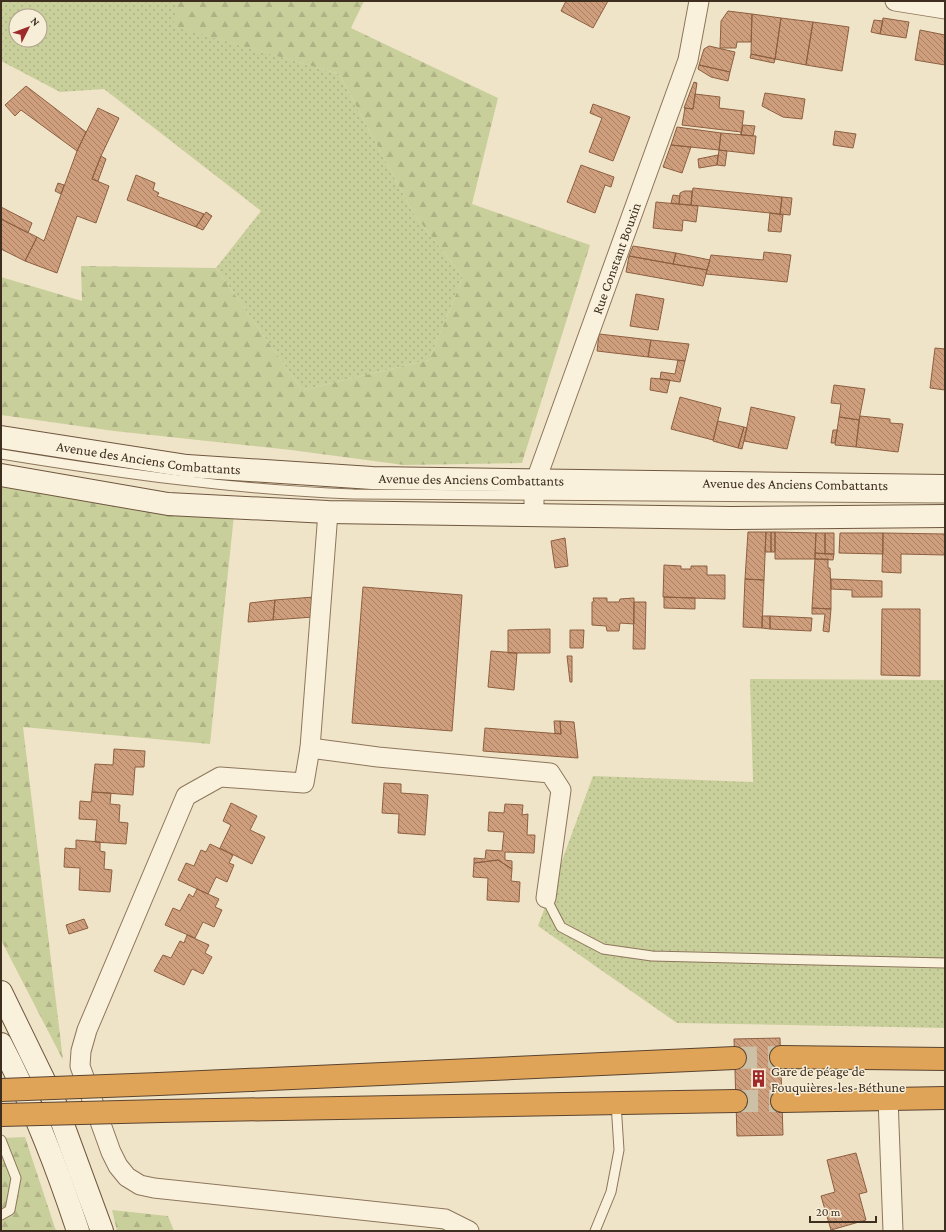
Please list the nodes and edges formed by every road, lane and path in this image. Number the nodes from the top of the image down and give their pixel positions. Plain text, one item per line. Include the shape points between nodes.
1 (699, 1) edge
2 (895, 1) edge
3 (945, 9) edge
4 (1, 437) edge
5 (1, 454) edge
6 (1, 475) edge
7 (945, 486) edge
8 (534, 497) junction
9 (945, 498) edge
10 (328, 512) junction
11 (945, 516) edge
12 (310, 748) junction
13 (546, 898) joint
14 (945, 963) edge
15 (1, 992) edge
16 (1, 1044) edge
17 (781, 1057) tunnel mouth
18 (735, 1058) tunnel mouth
19 (945, 1059) edge
20 (1, 1090) edge
21 (888, 1098) junction
22 (945, 1098) edge
23 (782, 1100) tunnel mouth
24 (736, 1101) tunnel mouth
25 (616, 1103) junction
26 (1, 1115) edge
27 (1, 1140) edge
28 (1, 1215) edge
29 (78, 1231) edge
30 (102, 1231) edge
31 (469, 1231) edge
32 (595, 1231) edge
33 (893, 1231) edge

1 - 8 street, Rue Constant Bouxin via 688,60
2 - 3 street
4 - 8 street, Avenue des Anciens Combattants via 187,466 372,478
5 - 8 lane via 142,476 296,492
6 - 10 street, Avenue des Anciens Combattants via 168,504
7 - 8 street, Avenue des Anciens Combattants
8 - 9 lane
8 - 10 street, Avenue des Anciens Combattants
8 - 11 street, Avenue des Anciens Combattants via 731,518
10 - 12 street
12 - 13 street via 550,773 561,790
12 - 31 street via 304,783 220,777 186,796 88,1030 81,1051 80,1066 118,1166 127,1177 140,1185 445,1219
13 - 14 lane via 561,927 604,950 652,956
15 - 30 street via 55,1103
16 - 29 street via 60,1176
17 - 19 highway
18 - 20 highway, bridge
21 - 22 highway
21 - 23 highway
21 - 33 street
24 - 25 highway
25 - 26 highway, bridge
25 - 32 lane via 619,1150 611,1192
27 - 28 lane via 16,1178 10,1210

